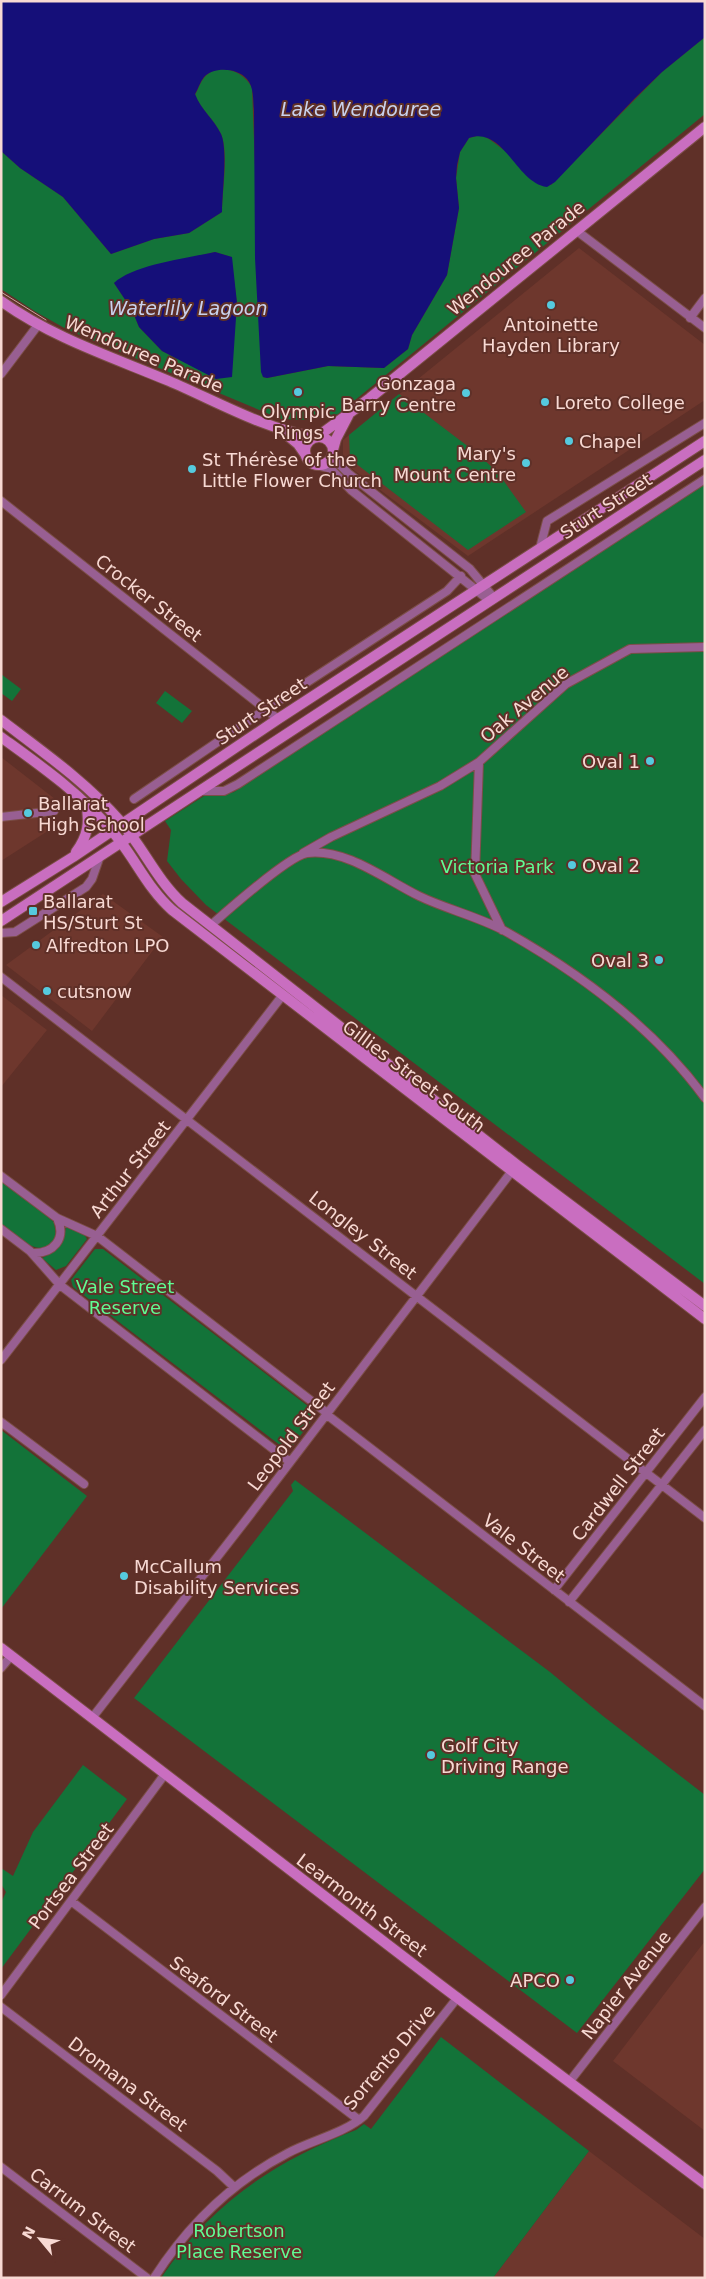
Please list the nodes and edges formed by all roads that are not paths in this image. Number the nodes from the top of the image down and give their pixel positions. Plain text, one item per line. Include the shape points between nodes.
1 (705, 127) edge
2 (576, 231) junction
3 (705, 298) edge
4 (1, 301) edge
5 (690, 318) junction
6 (38, 325) junction
7 (705, 328) edge
8 (1, 374) edge
9 (348, 415) junction
10 (705, 423) edge
11 (278, 428) junction
12 (316, 437) junction
13 (705, 441) edge
14 (333, 453) junction
15 (305, 454) junction
16 (705, 460) edge
17 (316, 465) junction
18 (705, 478) edge
19 (1, 500) edge
20 (592, 535) junction
21 (540, 548) junction
22 (599, 548) junction
23 (461, 576) junction
24 (480, 587) junction
25 (492, 599) junction
26 (705, 647) edge
27 (266, 709) junction
28 (278, 719) junction
29 (1, 720) edge
30 (1, 737) edge
31 (479, 762) junction
32 (198, 791) junction
33 (134, 799) dead end
34 (86, 802) junction
35 (54, 811) dead end
36 (1, 817) edge
37 (122, 823) junction
38 (112, 830) junction
39 (132, 835) junction
40 (121, 842) junction
41 (301, 854) junction
42 (100, 856) junction
43 (73, 857) junction
44 (1, 902) edge
45 (1, 921) edge
46 (211, 925) junction
47 (502, 930) junction
48 (3, 935) edge
49 (1, 977) edge
50 (290, 986) junction
51 (282, 996) junction
52 (705, 1098) edge
53 (188, 1119) junction
54 (514, 1168) junction
55 (1, 1176) edge
56 (57, 1218) junction
57 (1, 1229) edge
58 (97, 1236) junction
59 (32, 1253) junction
60 (60, 1285) junction
61 (417, 1296) junction
62 (705, 1306) edge
63 (705, 1319) edge
64 (1, 1360) edge
65 (705, 1397) edge
66 (327, 1413) junction
67 (1, 1422) edge
68 (705, 1430) edge
69 (290, 1462) junction
70 (646, 1473) junction
71 (84, 1484) dead end
72 (662, 1485) junction
73 (705, 1518) edge
74 (554, 1590) junction
75 (569, 1602) junction
76 (1, 1648) edge
77 (11, 1656) junction
78 (1, 1668) edge
79 (705, 1706) edge
80 (92, 1718) junction
81 (166, 1774) junction
82 (71, 1901) junction
83 (705, 1907) edge
84 (1, 1995) edge
85 (458, 1996) junction
86 (1, 2007) edge
87 (570, 2082) junction
88 (358, 2120) junction
89 (1, 2167) edge
90 (705, 2184) edge
91 (234, 2187) junction
92 (147, 2278) edge
93 (154, 2278) edge

1 - 2 main road, Wendouree Parade
2 - 5 street
2 - 9 main road, Wendouree Parade
3 - 5 street
4 - 6 main road, Wendouree Parade
5 - 7 street
6 - 8 street
6 - 11 main road, Wendouree Parade
9 - 12 main road, Wendouree Parade
9 - 14 main road, Wendouree Parade
10 - 21 street, Sturt Street via 548,521
11 - 12 main road, Wendouree Parade
11 - 15 main road, Wendouree Parade
12 - 14 main road via 327,439
12 - 15 main road via 306,444
13 - 21 main road, Sturt Street
14 - 17 main road via 326,463
14 - 24 street via 349,474 460,561
15 - 17 main road
16 - 20 main road, Sturt Street
17 - 23 street via 331,469 351,490
18 - 22 street, Sturt Street
19 - 27 street, Crocker Street
20 - 22 street
20 - 25 main road, Sturt Street
21 - 24 main road, Sturt Street
22 - 32 street, Sturt Street via 238,784 224,791
23 - 24 street
23 - 27 street, Sturt Street via 447,591
24 - 25 street
24 - 28 main road, Sturt Street
25 - 32 main road, Sturt Street
26 - 31 street, Oak Avenue via 630,649 566,684
27 - 28 street, Crocker Street
27 - 33 street, Sturt Street
28 - 37 main road, Sturt Street
29 - 37 main road, Gillies Street South via 99,797
30 - 34 main road, Gillies Street South
31 - 41 street, Oak Avenue via 440,786
31 - 47 street, Oak Avenue via 475,874
32 - 39 main road, Sturt Street
34 - 38 main road, Gillies Street South
34 - 43 main road via 88,831
35 - 36 street
37 - 38 main road, Sturt Street
37 - 39 main road, Gillies Street South
38 - 40 main road, Gillies Street South
38 - 43 main road, Sturt Street
39 - 40 main road, Sturt Street
39 - 46 main road, Gillies Street South via 169,890
40 - 42 main road, Sturt Street
40 - 51 main road, Gillies Street South via 165,904
41 - 46 street, Oak Avenue
41 - 47 street via 320,853 354,862 420,896
42 - 45 main road, Sturt Street
42 - 48 street via 86,887 15,932
43 - 44 main road, Sturt Street
46 - 50 main road, Gillies Street South
47 - 52 street via 613,1005 656,1042
49 - 53 street, Longley Street
50 - 51 main road
50 - 54 main road, Gillies Street South
51 - 53 street, Arthur Street
51 - 54 main road, Gillies Street South
53 - 58 street, Arthur Street
53 - 61 street, Longley Street
54 - 61 street, Leopold Street
54 - 62 main road, Gillies Street South
54 - 63 main road, Gillies Street South
55 - 56 street, Vale Street
56 - 58 street, Vale Street
56 - 59 street via 61,1231 57,1243 46,1252
57 - 59 street
58 - 60 street, Arthur Street
58 - 66 street, Vale Street
59 - 60 street
60 - 64 street, Arthur Street
60 - 69 street
61 - 66 street, Leopold Street
61 - 70 street, Longley Street
65 - 70 street, Cardwell Street
66 - 69 street, Leopold Street
66 - 74 street, Vale Street
67 - 71 street
68 - 72 street, Cardwell Street
69 - 80 street, Leopold Street
70 - 72 street, Longley Street
70 - 74 street, Cardwell Street
72 - 73 street, Longley Street
72 - 75 street, Cardwell Street
74 - 75 street, Vale Street
75 - 79 street, Vale Street
76 - 77 main road, Learmonth Street
77 - 78 street
77 - 80 main road, Learmonth Street
80 - 81 main road, Learmonth Street
81 - 82 street, Portsea Street
81 - 85 main road, Learmonth Street
82 - 84 street, Portsea Street
82 - 88 street, Seaford Street
83 - 87 street, Napier Avenue
85 - 87 main road, Learmonth Street
85 - 88 street, Sorrento Drive via 371,2108
86 - 91 street, Dromana Street
87 - 90 main road, Learmonth Street
88 - 91 street, Sorrento Drive via 287,2153
89 - 92 street, Carrum Street
91 - 93 street, Sorrento Drive via 188,2231

